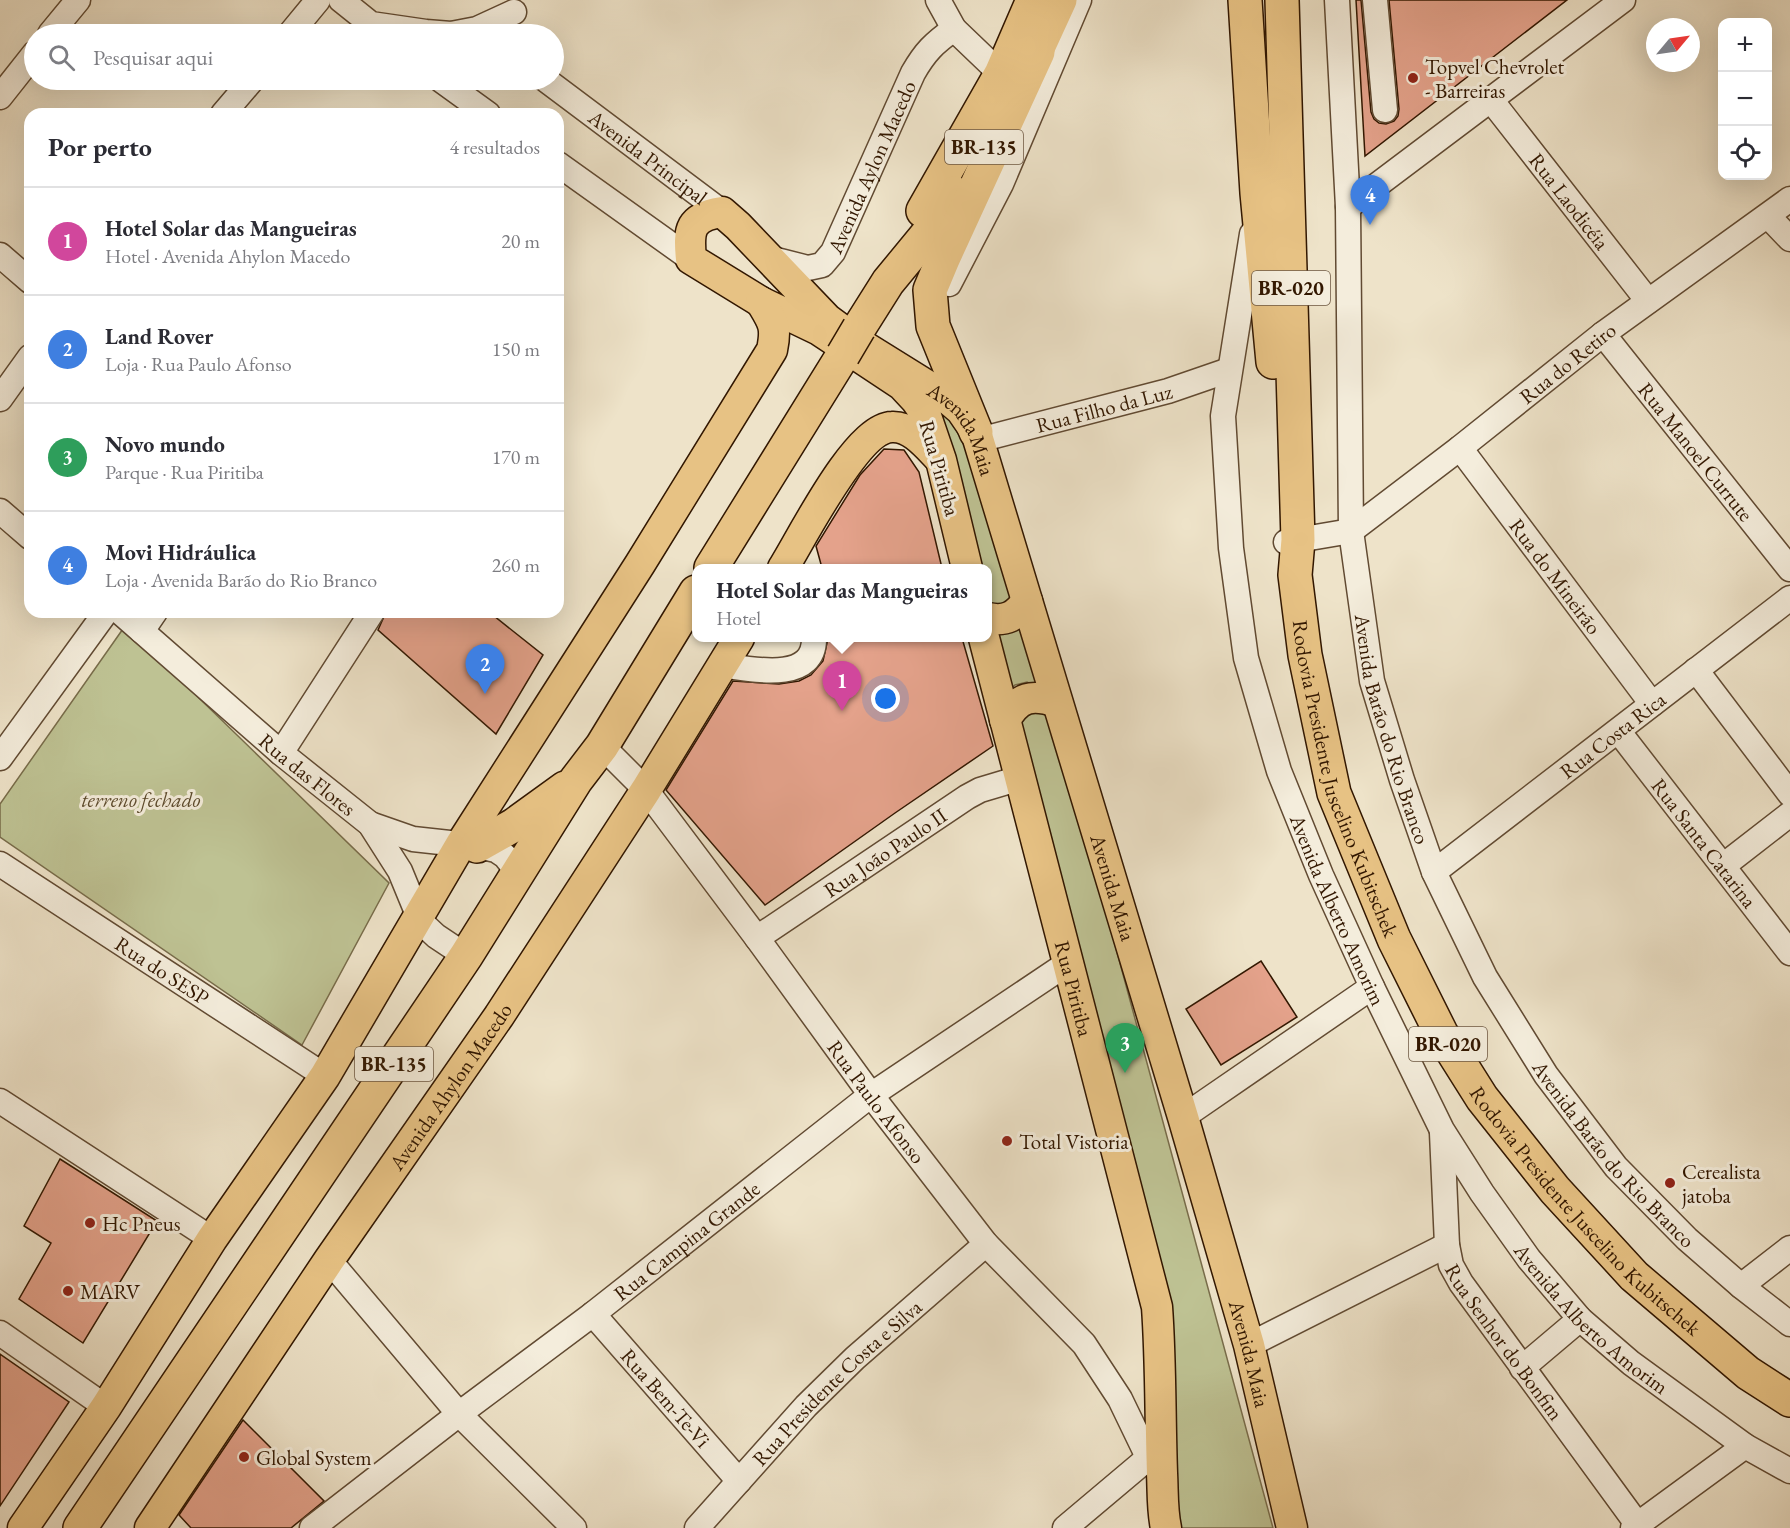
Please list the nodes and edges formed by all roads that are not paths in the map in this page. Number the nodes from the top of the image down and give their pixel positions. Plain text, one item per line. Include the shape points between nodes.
1 (78, 0) edge
2 (318, 0) edge
3 (341, 0) edge
4 (938, 0) edge
5 (1033, 0) edge
6 (1060, 0) edge
7 (1079, 0) edge
8 (1245, 0) edge
9 (1282, 0) edge
10 (1337, 0) edge
11 (1623, 0) edge
12 (518, 6) edge
13 (1376, 11) edge
14 (58, 24) edge
15 (298, 24) edge
16 (371, 24) edge
17 (497, 24) edge
18 (954, 29) junction
19 (1339, 29) junction
20 (1038, 52) junction
21 (24, 67) edge
22 (1001, 74) junction
23 (244, 90) edge
24 (460, 90) edge
25 (559, 90) edge
26 (0, 97) edge
27 (476, 98) edge
28 (1491, 100) junction
29 (229, 108) edge
30 (1385, 111) dead end
31 (564, 168) edge
32 (1257, 193) junction
33 (1790, 199) edge
34 (1348, 207) junction
35 (722, 213) junction
36 (1768, 216) junction
37 (1790, 238) edge
38 (0, 255) edge
39 (769, 258) junction
40 (691, 259) junction
41 (24, 275) edge
42 (888, 282) junction
43 (1648, 301) junction
44 (761, 302) junction
45 (1603, 334) junction
46 (855, 348) junction
47 (24, 365) edge
48 (950, 370) junction
49 (1228, 370) junction
50 (0, 399) edge
51 (978, 436) junction
52 (1460, 448) junction
53 (941, 460) junction
54 (0, 511) edge
55 (24, 525) edge
56 (1351, 531) junction
57 (1292, 541) junction
58 (793, 562) edge
59 (714, 564) edge
60 (966, 564) edge
61 (1790, 569) edge
62 (1790, 598) edge
63 (692, 599) edge
64 (1027, 601) junction
65 (102, 618) edge
66 (368, 618) edge
67 (992, 619) edge
68 (149, 621) edge
69 (737, 642) edge
70 (813, 642) edge
71 (985, 642) edge
72 (722, 665) junction
73 (1696, 670) junction
74 (1057, 702) junction
75 (1652, 704) junction
76 (1005, 720) junction
77 (1619, 732) junction
78 (602, 746) junction
79 (281, 753) junction
80 (0, 758) edge
81 (1020, 778) junction
82 (576, 780) junction
83 (646, 790) junction
84 (1790, 794) edge
85 (1790, 814) edge
86 (370, 824) junction
87 (469, 845) junction
88 (0, 864) edge
89 (1723, 866) junction
90 (1434, 872) junction
91 (519, 874) junction
92 (418, 918) junction
93 (757, 938) junction
94 (1790, 953) edge
95 (466, 956) junction
96 (1068, 963) junction
97 (1372, 987) junction
98 (325, 1076) junction
99 (872, 1095) junction
100 (0, 1101) edge
101 (1183, 1117) junction
102 (1442, 1130) junction
103 (212, 1239) junction
104 (986, 1244) junction
105 (1447, 1245) junction
106 (1790, 1248) edge
107 (329, 1260) junction
108 (1741, 1286) junction
109 (592, 1314) junction
110 (1580, 1319) junction
111 (1790, 1324) edge
112 (0, 1334) edge
113 (1249, 1345) junction
114 (1522, 1368) junction
115 (1790, 1400) edge
116 (106, 1407) junction
117 (459, 1413) junction
118 (1745, 1446) junction
119 (1154, 1452) junction
120 (1790, 1471) edge
121 (739, 1481) junction
122 (89, 1524) edge
123 (1637, 1527) edge
124 (23, 1528) edge
125 (150, 1528) edge
126 (312, 1528) edge
127 (574, 1528) edge
128 (697, 1528) edge
129 (1065, 1528) edge
130 (1166, 1528) edge
131 (1292, 1528) edge

1 - 14 street
2 - 15 street
3 - 16 street
4 - 18 street
5 - 22 highway, BR-135
6 - 20 highway, BR-135
7 - 48 street via 1001,184 950,278 945,296
8 - 32 highway
9 - 57 highway, BR-020
10 - 19 street, Avenida Barão do Rio Branco
11 - 28 street
12 - 17 street
13 - 19 street
13 - 30 street
18 - 22 street
18 - 39 street, Avenida Aylon Macedo via 934,43 913,73 833,252 822,265 808,268
19 - 34 street, Avenida Barão do Rio Branco
20 - 42 highway, BR-135 via 1011,104 930,231
20 - 48 highway via 930,290 933,326
21 - 26 street
22 - 42 highway, BR-135 via 899,252
23 - 29 street
24 - 27 street
25 - 35 street, Avenida Principal
28 - 34 street
28 - 43 street, Rua Laodicéia
31 - 40 street
32 - 49 street, Avenida Alberto Amorim
32 - 57 highway via 1272,349 1276,457
33 - 36 street, Rua do Retiro
34 - 56 street, Avenida Barão do Rio Branco
35 - 39 main road, Avenida Maia
35 - 40 main road via 705,215 694,223 689,241
36 - 37 street
36 - 43 street, Rua do Retiro
38 - 41 street
39 - 51 main road, Avenida Maia via 827,319 947,398 961,410
40 - 44 main road, Rua Piritiba
42 - 46 highway, BR-135
43 - 45 street, Rua do Retiro
44 - 46 main road, Rua Piritiba
44 - 87 main road via 775,330 772,350
45 - 52 street, Rua do Retiro
45 - 61 street, Rua Manoel Currute
46 - 53 main road, Rua Piritiba via 916,400 925,413
46 - 59 highway, BR-135
47 - 50 street
48 - 51 highway
49 - 51 street, Rua Filho da Luz via 1168,391
49 - 97 street, Avenida Alberto Amorim via 1223,416 1227,497 1246,658 1279,771
51 - 64 main road, Avenida Maia
52 - 56 street, Rua do Retiro
52 - 75 street, Rua do Mineirão
53 - 58 main road via 905,430 892,427 876,432 849,459
53 - 60 main road, Rua Piritiba
54 - 55 street
56 - 57 street
56 - 90 street, Avenida Barão do Rio Branco via 1372,681
57 - 115 highway, Rodovia Presidente Juscelino Kubitschek / BR-020 via 1305,655 1334,793 1394,939 1441,1033 1482,1098 1547,1181 1634,1276 1748,1373
62 - 73 street, Rua Costa Rica
63 - 78 highway, BR-135
64 - 67 main road via 1012,616
64 - 74 main road, Avenida Maia
65 - 80 street
66 - 79 street
68 - 79 street, Rua das Flores
69 - 72 main road, Avenida Ahylon Macedo
70 - 72 street via 812,650 795,668
71 - 76 main road, Rua Piritiba
72 - 83 main road, Avenida Ahylon Macedo
73 - 75 street, Rua Costa Rica
73 - 84 street
74 - 76 main road via 1031,697 1021,701
74 - 101 main road, Avenida Maia
75 - 77 street, Rua Costa Rica
76 - 81 main road, Rua Piritiba
77 - 89 street, Rua Santa Catarina
77 - 90 street, Rua Costa Rica
78 - 82 highway, BR-135
78 - 83 street, Rua Paulo Afonso
79 - 86 street, Rua das Flores
81 - 93 street, Rua João Paulo II via 967,797
81 - 96 main road, Rua Piritiba
82 - 87 highway via 513,825
82 - 91 highway, BR-135
83 - 93 street, Rua Paulo Afonso
83 - 107 main road, Avenida Ahylon Macedo via 499,1016
85 - 89 street
86 - 87 street via 413,839
86 - 92 street, Rua das Flores via 400,871
87 - 91 street via 496,850
87 - 92 main road
88 - 98 street, Rua do SESP
89 - 94 street, Rua Santa Catarina
90 - 108 street, Avenida Barão do Rio Branco via 1485,977 1546,1075 1616,1167 1687,1239
91 - 95 highway, BR-135
92 - 95 street, Rua das Flores
92 - 98 main road
93 - 99 street, Rua Paulo Afonso
95 - 122 highway, BR-135
96 - 99 street, Rua Campina Grande
96 - 119 main road, Rua Piritiba via 1157,1307 1160,1359
97 - 101 street
97 - 102 street, Avenida Alberto Amorim
98 - 103 main road
99 - 104 street, Rua Paulo Afonso
99 - 109 street, Rua Campina Grande
100 - 103 street
101 - 113 main road, Avenida Maia
102 - 105 street, Rua Senhor do Bonfim
102 - 110 street, Avenida Alberto Amorim via 1529,1259
103 - 116 main road
104 - 119 street, Rua Paulo Afonso via 1084,1344
104 - 121 street, Rua Presidente Costa e Silva via 855,1358
105 - 113 street
105 - 114 street, Rua Senhor do Bonfim via 1451,1265 1461,1283
106 - 108 street
107 - 117 street
107 - 125 main road, Avenida Ahylon Macedo
108 - 111 street, Avenida Barão do Rio Branco
109 - 117 street, Rua Campina Grande
109 - 121 street, Rua Bem-Te-Vi
110 - 114 street
110 - 118 street, Avenida Alberto Amorim via 1631,1363
112 - 116 street
113 - 131 main road, Avenida Maia
114 - 123 street, Rua Senhor do Bonfim
116 - 124 main road
117 - 126 street, Rua Campina Grande
117 - 127 street
118 - 120 street, Avenida Alberto Amorim
118 - 123 street
119 - 129 street
119 - 130 main road, Rua Piritiba
121 - 128 street, Rua Presidente Costa e Silva

